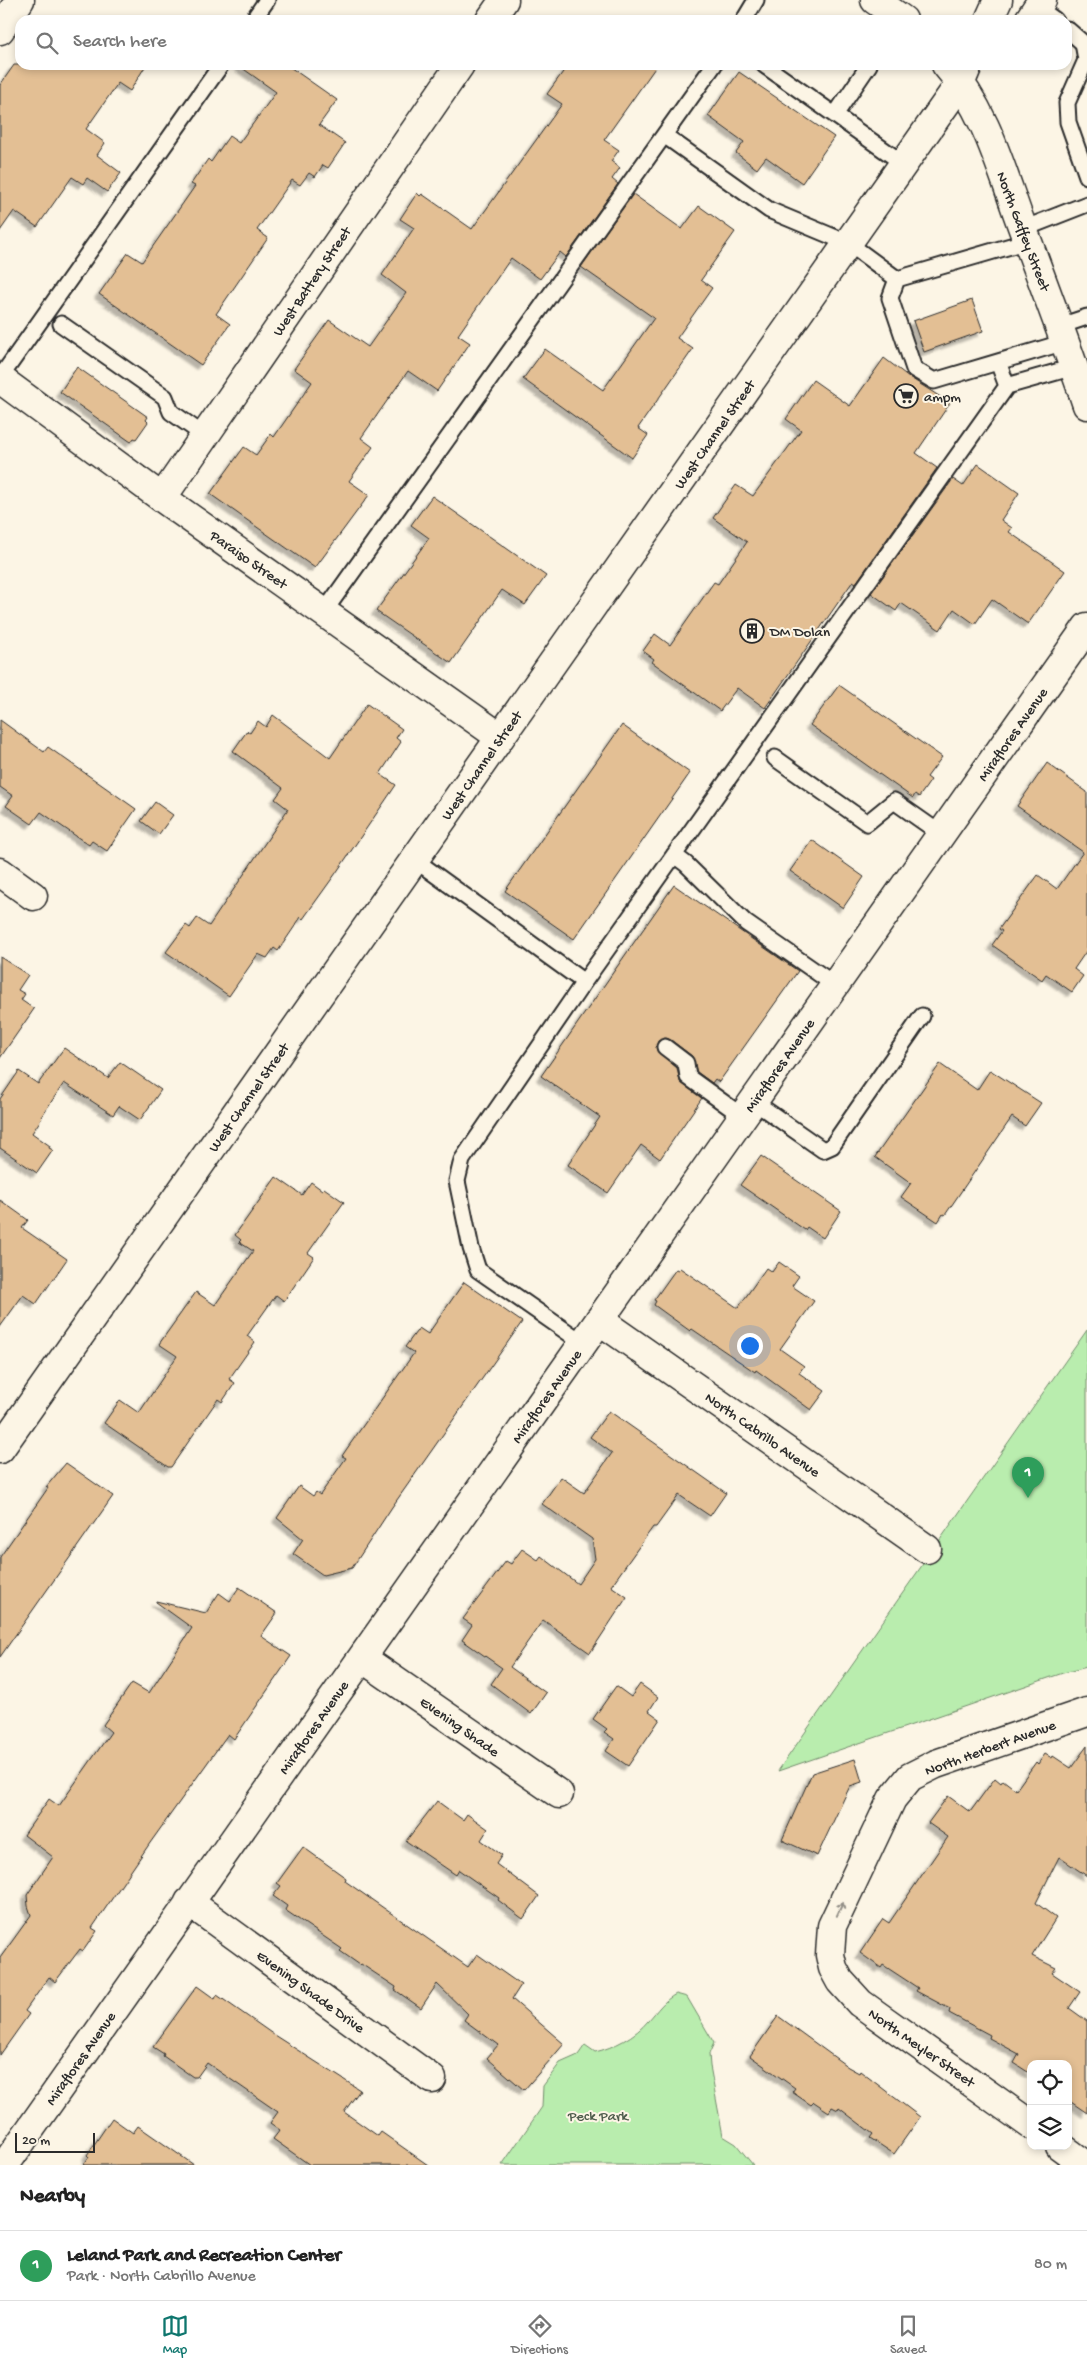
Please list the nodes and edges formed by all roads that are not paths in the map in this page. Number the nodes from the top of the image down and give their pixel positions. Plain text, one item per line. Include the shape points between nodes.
1 (20, 0) edge
2 (267, 0) edge
3 (504, 0) edge
4 (756, 0) edge
5 (875, 0) edge
6 (998, 0) edge
7 (256, 15) edge
8 (494, 15) edge
9 (747, 15) edge
10 (894, 15) edge
11 (991, 15) edge
12 (0, 30) edge
13 (1072, 33) edge
14 (217, 70) edge
15 (457, 70) edge
16 (710, 70) edge
17 (771, 70) edge
18 (866, 70) edge
19 (963, 70) edge
20 (964, 70) edge
21 (835, 115) junction
22 (664, 135) junction
23 (904, 164) junction
24 (1087, 176) edge
25 (1087, 204) edge
26 (1025, 235) junction
27 (848, 243) junction
28 (896, 279) junction
29 (1087, 317) edge
30 (61, 324) dead end
31 (1063, 334) junction
32 (998, 362) junction
33 (1074, 367) junction
34 (0, 379) edge
35 (1007, 386) junction
36 (1087, 405) edge
37 (205, 436) junction
38 (162, 498) junction
39 (324, 612) junction
40 (1087, 627) edge
41 (500, 737) junction
42 (776, 758) dead end
43 (941, 834) junction
44 (674, 855) junction
45 (415, 860) junction
46 (0, 872) edge
47 (33, 896) dead end
48 (584, 982) junction
49 (835, 985) junction
50 (922, 1016) dead end
51 (666, 1048) dead end
52 (748, 1109) junction
53 (599, 1320) junction
54 (584, 1343) junction
55 (5, 1431) edge
56 (927, 1549) dead end
57 (362, 1658) junction
58 (1087, 1712) edge
59 (559, 1794) dead end
60 (190, 1902) junction
61 (830, 1955) joint
62 (432, 2079) dead end
63 (1027, 2122) edge
64 (1065, 2150) edge
65 (5, 2165) edge
66 (1086, 2165) edge

1 - 12 street
2 - 7 lane
3 - 8 street
4 - 9 lane
5 - 10 street
6 - 11 street
13 - 24 lane via 1083,43 1086,60 1067,102 1068,122
14 - 34 lane
15 - 37 street, West Battery Street
16 - 22 lane
17 - 21 lane
18 - 21 lane
19 - 23 street, West Channel Street
20 - 26 street, North Gaffey Street
21 - 23 lane
22 - 27 lane via 769,210
22 - 39 lane
23 - 27 street, West Channel Street
25 - 26 lane
26 - 28 lane
26 - 31 street, North Gaffey Street
27 - 28 lane
27 - 41 street, West Channel Street
28 - 32 lane via 890,298 914,369 934,381
29 - 31 lane
30 - 37 lane via 165,397 171,412
31 - 32 lane
31 - 33 street, North Gaffey Street
32 - 35 lane
33 - 35 lane
33 - 36 street, North Gaffey Street
34 - 38 street, Paraiso Street
35 - 44 lane
37 - 38 street, West Battery Street
38 - 39 street, Paraiso Street
39 - 41 street, Paraiso Street
40 - 43 street, Miraflores Avenue
41 - 45 street, West Channel Street
42 - 43 lane via 867,823 894,801
43 - 49 street, Miraflores Avenue
44 - 48 lane
44 - 49 lane via 746,923
45 - 48 lane
45 - 55 street, West Channel Street
46 - 47 street
48 - 54 lane via 462,1160 457,1182 478,1270
49 - 52 street, Miraflores Avenue
50 - 52 lane via 832,1146 823,1150
51 - 52 lane via 686,1063 688,1077
52 - 53 street, Miraflores Avenue
53 - 54 street, Miraflores Avenue
53 - 56 street, North Cabrillo Avenue
54 - 57 street, Miraflores Avenue
57 - 59 street, Evening Shade
57 - 60 street, Miraflores Avenue
61 -> 58 street, North Herbert Avenue via 832,1926 892,1799 910,1777 936,1764
60 - 62 street, Evening Shade Drive
60 - 65 street, Miraflores Avenue
61 - 63 street, North Meyler Street via 832,1968 840,1981 860,2003
64 - 66 street

